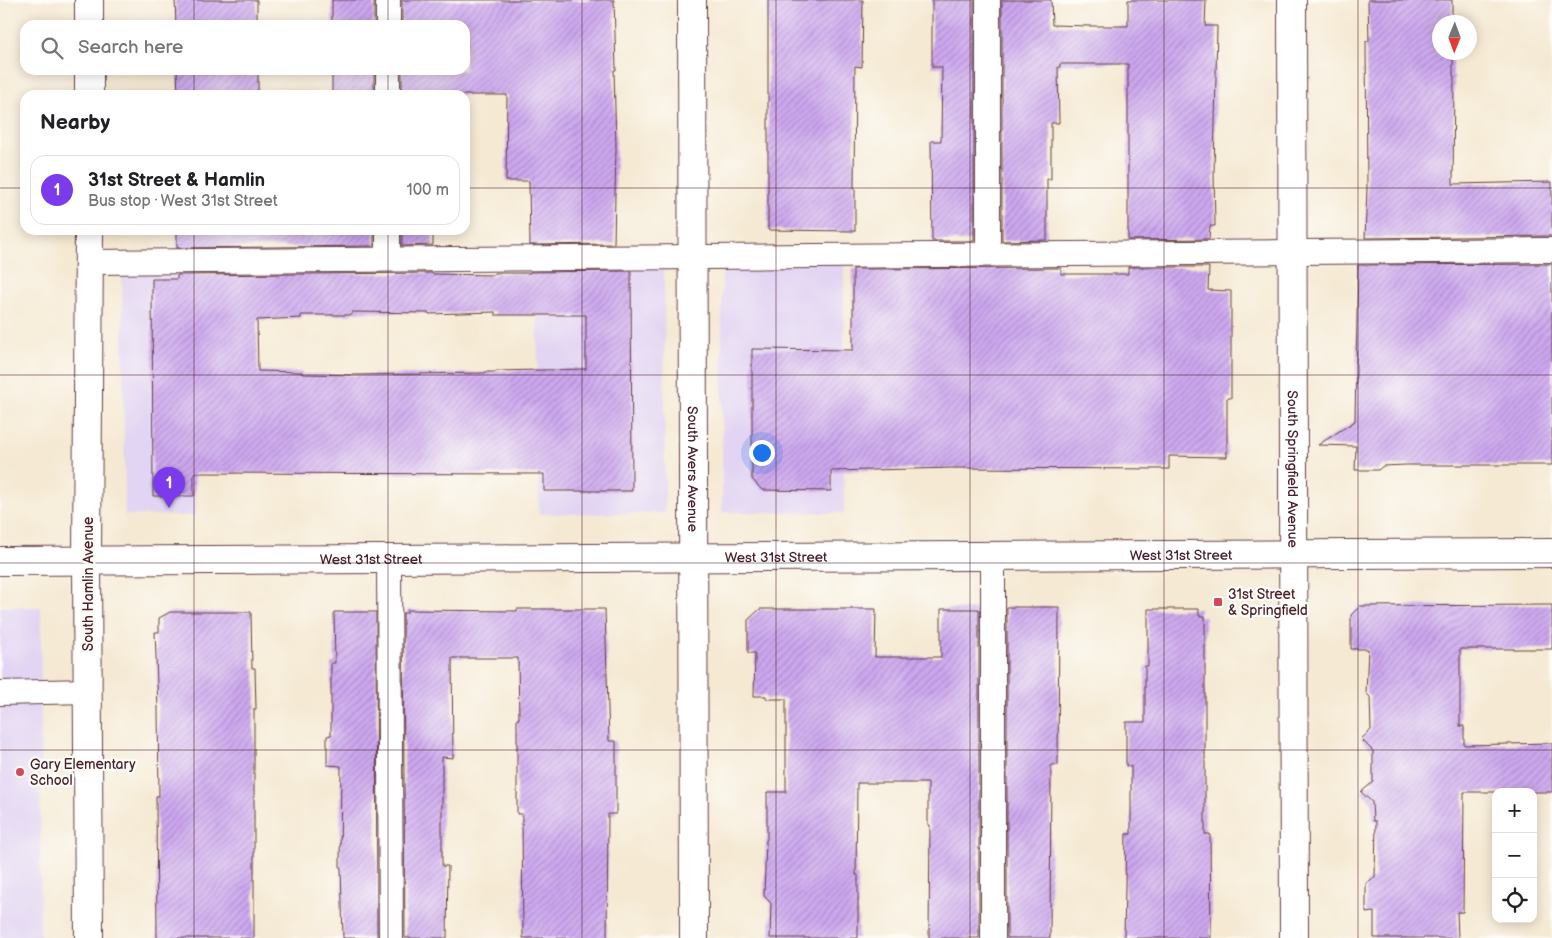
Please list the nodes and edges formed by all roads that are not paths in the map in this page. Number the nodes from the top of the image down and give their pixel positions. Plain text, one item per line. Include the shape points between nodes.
1 (90, 0) edge
2 (388, 0) edge
3 (692, 0) edge
4 (988, 0) edge
5 (1292, 0) edge
6 (90, 20) edge
7 (388, 20) edge
8 (90, 75) edge
9 (388, 75) edge
10 (89, 90) edge
11 (388, 90) edge
12 (89, 235) edge
13 (388, 235) edge
14 (1552, 250) edge
15 (1292, 252) junction
16 (988, 254) junction
17 (692, 256) junction
18 (388, 259) junction
19 (89, 262) junction
20 (1552, 552) edge
21 (1293, 554) junction
22 (993, 556) junction
23 (694, 557) junction
24 (389, 558) junction
25 (87, 560) junction
26 (0, 561) edge
27 (88, 691) junction
28 (0, 693) edge
29 (89, 938) edge
30 (391, 938) edge
31 (694, 938) edge
32 (993, 938) edge
33 (1294, 938) edge

1 - 6 street
2 - 7 lane
3 - 17 street, South Avers Avenue
4 - 16 lane
5 - 15 street, South Springfield Avenue
8 - 10 street
9 - 11 lane
12 - 19 street, South Hamlin Avenue
13 - 18 lane
14 - 15 lane
15 - 16 lane
15 - 21 street, South Springfield Avenue
16 - 17 lane
17 - 18 lane
17 - 23 street, South Avers Avenue
18 - 19 lane
19 - 25 street, South Hamlin Avenue
20 - 21 street, West 31st Street
21 - 22 street, West 31st Street
21 - 33 street, South Springfield Avenue
22 - 23 street, West 31st Street
22 - 32 lane
23 - 24 street, West 31st Street
23 - 31 street, South Avers Avenue
24 - 25 street, West 31st Street
24 - 30 lane
25 - 26 street, West 31st Street
25 - 27 street, South Hamlin Avenue
27 - 28 lane
27 - 29 street, South Hamlin Avenue

